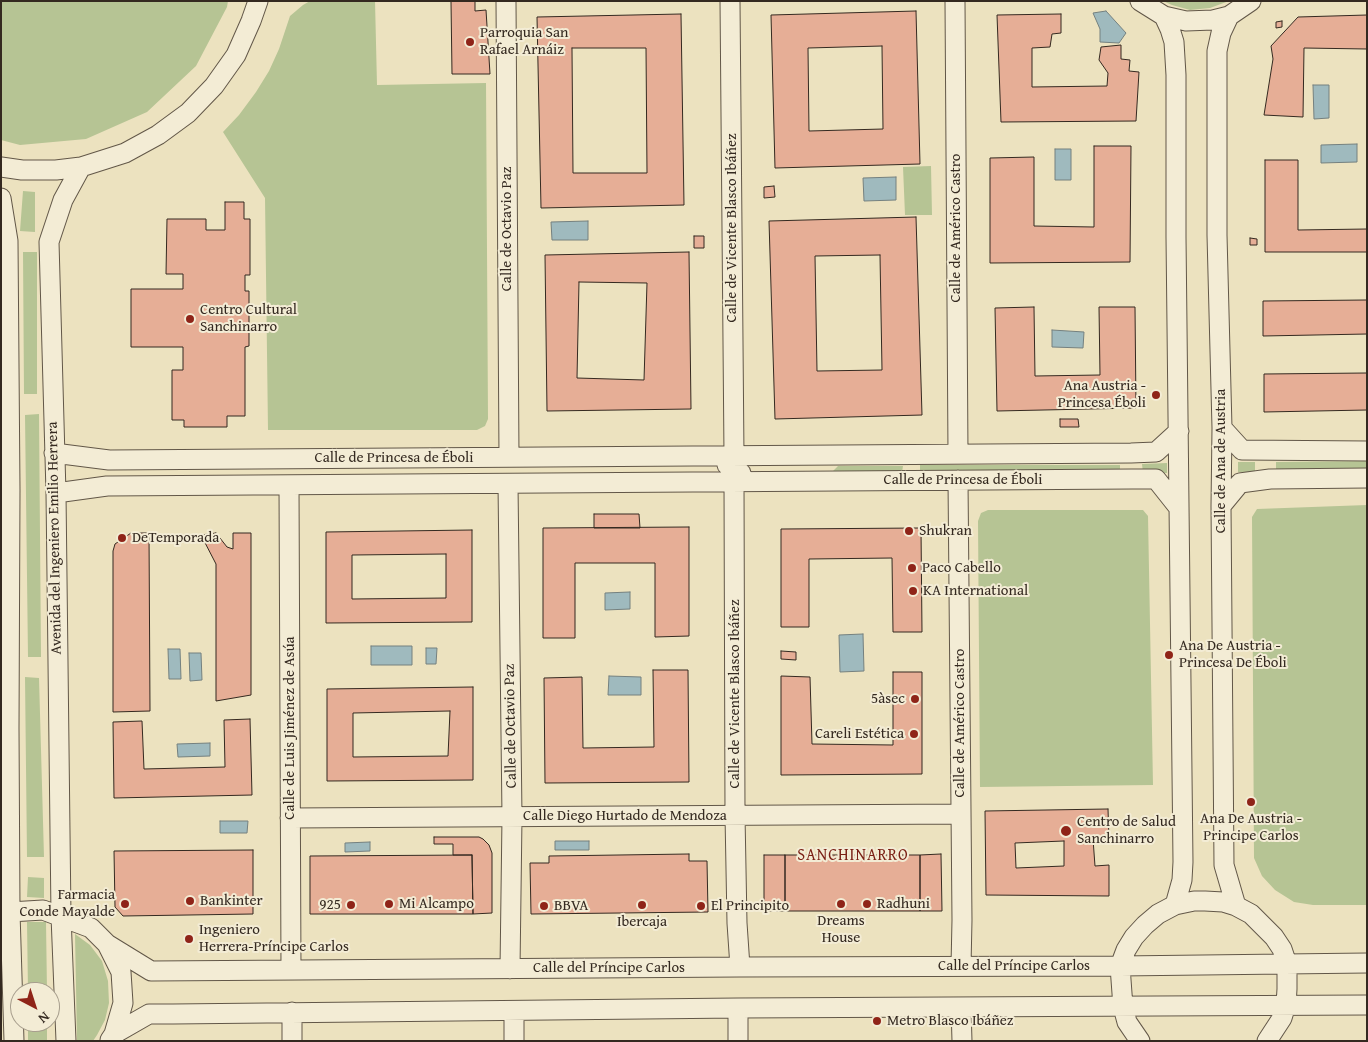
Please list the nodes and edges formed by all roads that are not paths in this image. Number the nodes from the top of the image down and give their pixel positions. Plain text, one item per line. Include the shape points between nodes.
1 (258, 1) edge
2 (506, 1) edge
3 (730, 1) edge
4 (955, 1) edge
5 (1140, 1) edge
6 (1252, 1) edge
7 (1164, 16) junction
8 (1229, 16) junction
9 (1, 167) edge
10 (81, 167) junction
11 (1, 198) edge
12 (1222, 428) junction
13 (1179, 431) junction
14 (1367, 451) edge
15 (5, 453) edge
16 (54, 453) junction
17 (958, 454) junction
18 (831, 455) junction
19 (734, 456) junction
20 (509, 457) junction
21 (1367, 478) edge
22 (958, 480) junction
23 (646, 482) junction
24 (734, 482) junction
25 (508, 484) junction
26 (289, 485) junction
27 (6, 489) edge
28 (56, 492) junction
29 (1221, 506) junction
30 (1179, 508) junction
31 (5, 728) edge
32 (960, 814) junction
33 (735, 815) junction
34 (512, 817) junction
35 (290, 818) junction
36 (1175, 905) junction
37 (1236, 906) junction
38 (6, 915) edge
39 (61, 916) junction
40 (107, 944) junction
41 (1367, 963) edge
42 (1287, 964) junction
43 (961, 966) junction
44 (1120, 966) junction
45 (740, 967) junction
46 (510, 969) junction
47 (291, 970) junction
48 (1286, 1005) junction
49 (1367, 1005) edge
50 (1123, 1007) junction
51 (738, 1008) junction
52 (961, 1008) junction
53 (514, 1011) junction
54 (292, 1012) junction
55 (112, 1037) edge
56 (14, 1041) edge
57 (66, 1041) edge
58 (292, 1041) edge
59 (514, 1041) edge
60 (738, 1041) edge
61 (962, 1041) edge
62 (1140, 1041) edge
63 (1267, 1041) edge

1 - 10 street via 236,55 214,86 188,113 125,153
2 - 20 street, Calle de Octavio Paz
3 - 19 street, Calle de Vicente Blasco Ibáñez
4 - 17 street, Calle de Américo Castro
5 - 7 street
6 - 8 street
7 - 8 street via 1186,21
7 - 13 street via 1174,42 1176,69
8 - 12 street, Calle de Ana de Austria via 1217,51
9 - 10 street via 22,170
10 - 16 street, Avenida del Ingeniero Emilio Herrera via 63,200 49,242
11 - 15 street via 8,241
12 - 14 street via 1242,450
12 - 29 street, Calle de Ana de Austria
13 - 17 street, Calle de Princesa de Éboli via 1156,452
13 - 30 street
15 - 27 street
16 - 20 street, Calle de Princesa de Éboli via 109,460
16 - 28 street, Avenida del Ingeniero Emilio Herrera
17 - 18 street, Calle de Princesa de Éboli
18 - 19 street, Calle de Princesa de Éboli
18 - 24 street, Calle de Princesa de Éboli via 805,467 746,467
19 - 20 street, Calle de Princesa de Éboli
19 - 23 street, Calle de Princesa de Éboli via 723,470 680,470
21 - 29 street via 1270,479 1240,483
22 - 24 street, Calle de Princesa de Éboli
22 - 30 street, Calle de Princesa de Éboli via 1156,479
22 - 32 street, Calle de Américo Castro
23 - 24 street, Calle de Princesa de Éboli
23 - 25 street, Calle de Princesa de Éboli
24 - 33 street, Calle de Vicente Blasco Ibáñez
25 - 26 street, Calle de Princesa de Éboli
25 - 34 street, Calle de Octavio Paz
26 - 28 street, Calle de Princesa de Éboli via 107,486
26 - 35 street, Calle de Luis Jiménez de Asúa
27 - 31 street
28 - 39 street, Avenida del Ingeniero Emilio Herrera
29 - 37 street, Calle de Ana de Austria via 1224,865
30 - 36 street via 1183,862
31 - 38 street
32 - 33 street, Calle Diego Hurtado de Mendoza
32 - 43 street, Calle de Américo Castro
33 - 34 street, Calle Diego Hurtado de Mendoza
33 - 45 street, Calle de Vicente Blasco Ibáñez
34 - 35 street, Calle Diego Hurtado de Mendoza
34 - 46 street, Calle de Octavio Paz
35 - 47 street, Calle de Luis Jiménez de Asúa
36 - 37 street via 1205,901
36 - 44 street via 1158,914 1134,937
37 - 42 street via 1251,914 1274,936
38 - 39 street via 43,910
38 - 56 street
39 - 40 street via 91,928
39 - 57 street, Avenida del Ingeniero Emilio Herrera
40 - 47 street, Calle del Príncipe Carlos via 151,971
40 - 55 street via 121,972 123,1003
41 - 42 street, Calle del Príncipe Carlos
42 - 44 street, Calle del Príncipe Carlos
42 - 48 street
43 - 44 street, Calle del Príncipe Carlos
43 - 45 street, Calle del Príncipe Carlos
44 - 50 street
45 - 46 street, Calle del Príncipe Carlos
46 - 47 street, Calle del Príncipe Carlos
48 - 49 street
48 - 50 street
48 - 63 street via 1282,1018
50 - 52 street
50 - 62 street via 1127,1022
51 - 52 street
51 - 53 street
51 - 60 street
52 - 61 street
53 - 54 street
53 - 59 street
54 - 55 street via 149,1014
54 - 58 street

